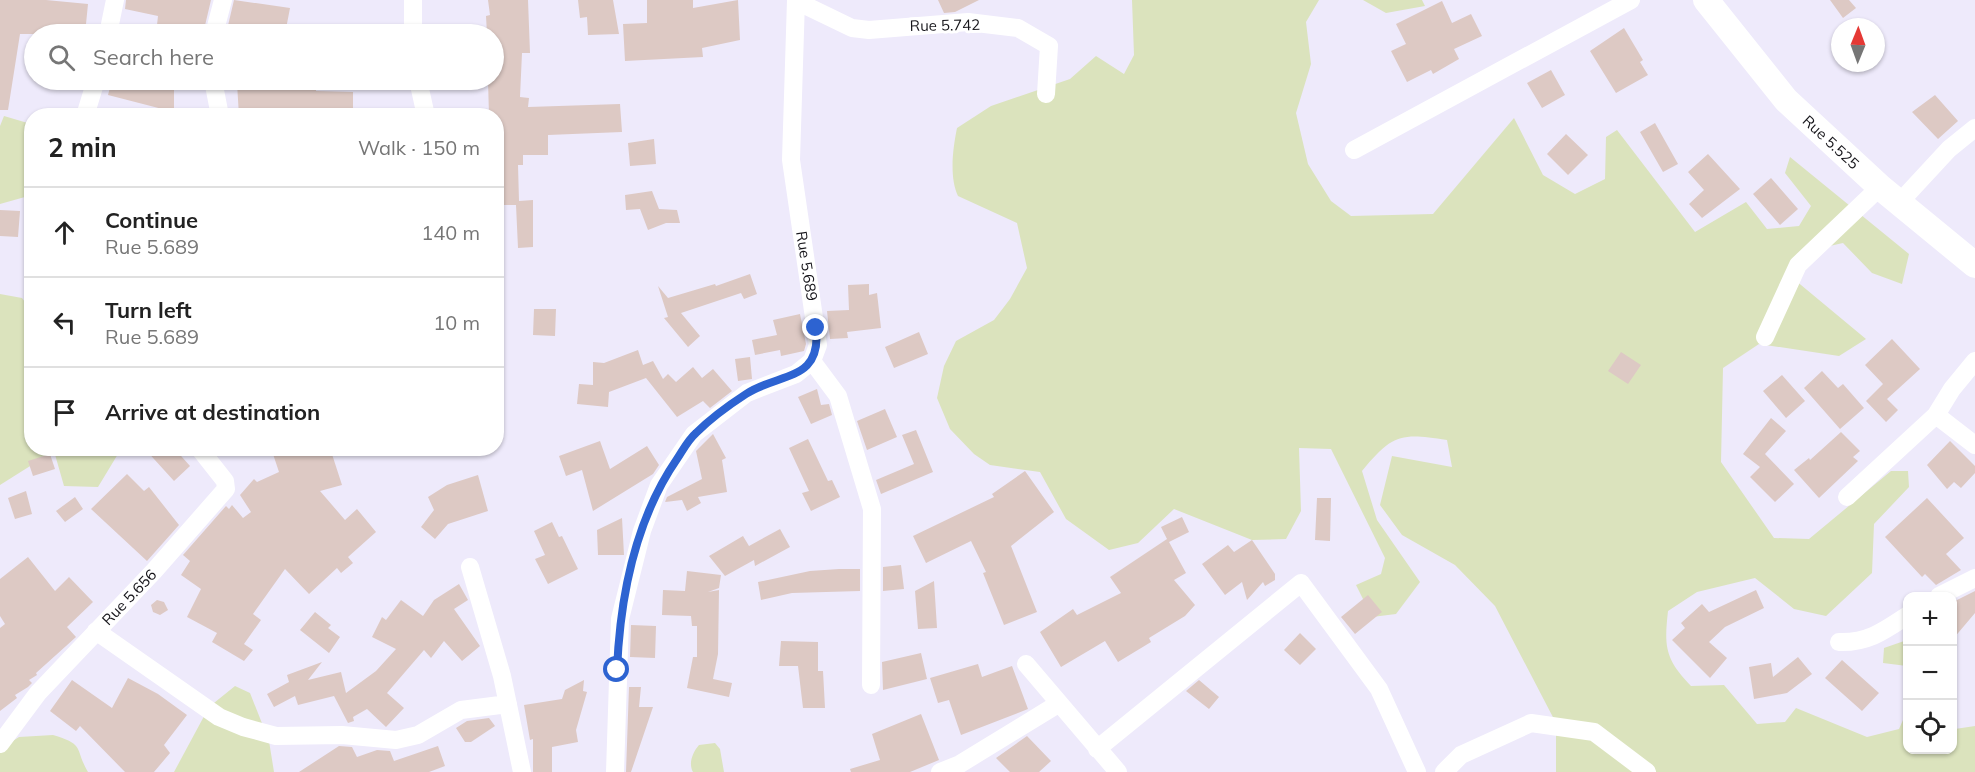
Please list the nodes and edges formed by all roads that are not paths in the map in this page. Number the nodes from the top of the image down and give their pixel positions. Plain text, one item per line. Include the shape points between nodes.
1 (115, 0) edge
2 (223, 0) edge
3 (413, 0) edge
4 (796, 0) edge
5 (1631, 0) edge
6 (1708, 1) edge
7 (110, 24) edge
8 (217, 24) edge
9 (413, 24) edge
10 (93, 90) edge
11 (215, 90) edge
12 (420, 90) edge
13 (1046, 94) dead end
14 (87, 108) edge
15 (218, 108) edge
16 (424, 108) edge
17 (1975, 128) edge
18 (1354, 150) dead end
19 (1889, 195) junction
20 (1975, 265) edge
21 (1765, 337) dead end
22 (1975, 361) edge
23 (812, 362) junction
24 (1936, 415) junction
25 (1975, 445) edge
26 (205, 456) edge
27 (1847, 497) dead end
28 (470, 567) dead end
29 (1975, 578) edge
30 (1948, 592) edge
31 (1903, 618) edge
32 (96, 631) junction
33 (1839, 642) dead end
34 (1026, 664) dead end
35 (871, 685) dead end
36 (508, 704) junction
37 (1058, 704) junction
38 (0, 744) edge
39 (1097, 749) junction
40 (522, 772) edge
41 (615, 772) edge
42 (940, 772) edge
43 (1118, 772) edge
44 (1417, 772) edge
45 (1444, 772) edge
46 (1647, 772) edge

1 - 7 street
2 - 8 street
3 - 9 street
4 - 13 street, Rue 5.742 via 852,28 968,22 1018,28 1049,46
4 - 23 street, Rue 5.689 via 791,160 818,345
5 - 18 street
6 - 19 street, Rue 5.525 via 1786,100
10 - 14 street
11 - 15 street
12 - 16 street
17 - 19 street
19 - 20 street, Rue 5.525
19 - 21 street via 1798,266
22 - 24 street
23 - 35 street via 838,396 872,509
23 - 41 street via 796,374 747,393 694,434 659,485 642,531 620,619
24 - 25 street
24 - 27 street
26 - 32 street, Rue 5.656 via 225,481 226,489
28 - 36 street
29 - 30 street
31 - 33 street via 1877,636 1857,643
32 - 36 street via 219,717 276,736 342,735 396,740 418,735 461,710
32 - 38 street, Rue 5.656 via 38,693
34 - 37 street
36 - 40 street
37 - 39 street
37 - 42 street via 960,764
39 - 43 street
39 - 44 street via 1301,583 1379,689
45 - 46 street via 1461,755 1531,723 1594,732

